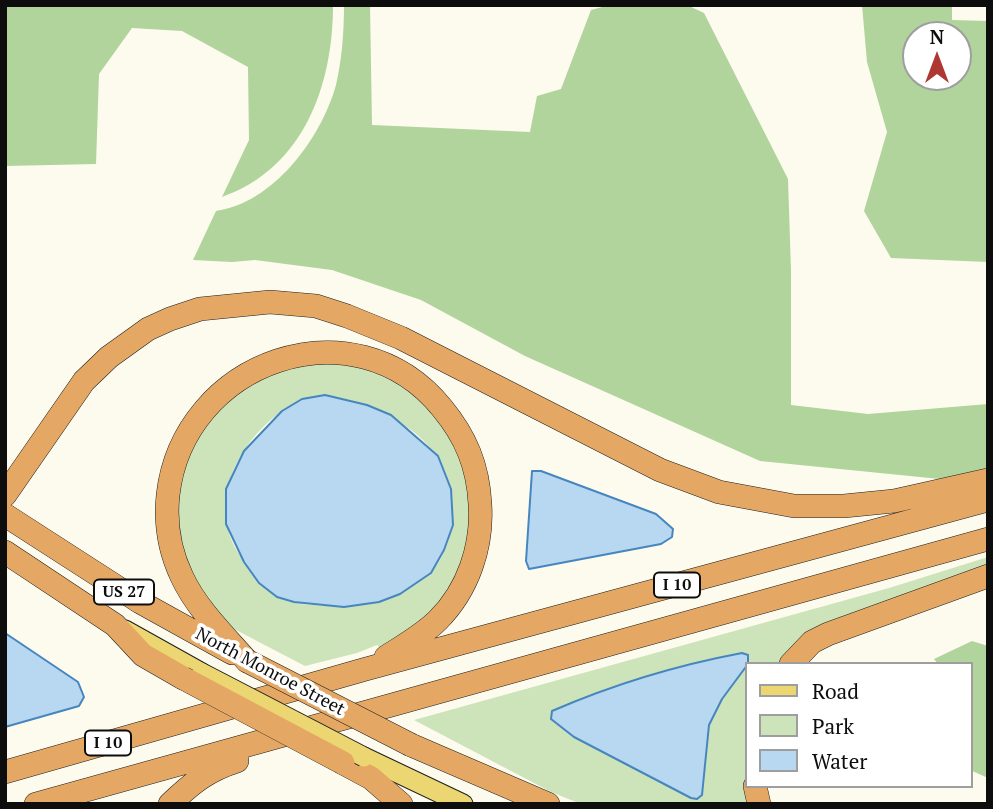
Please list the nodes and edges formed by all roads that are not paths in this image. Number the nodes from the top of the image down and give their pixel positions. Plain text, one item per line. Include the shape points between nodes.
1 (988, 480) edge
2 (5, 495) edge
3 (988, 500) edge
4 (5, 515) edge
5 (988, 539) edge
6 (5, 552) edge
7 (988, 576) edge
8 (247, 661) junction
9 (793, 662) edge
10 (366, 669) junction
11 (418, 698) junction
12 (353, 760) junction
13 (5, 772) edge
14 (36, 804) edge
15 (170, 804) edge
16 (401, 804) edge
17 (463, 804) edge
18 (548, 804) edge

1 - 2 highway via 894,502 844,506 794,506 719,492 660,470 401,338 316,306 270,302 200,309 170,319 109,357 83,381
3 - 10 highway, I 10
4 - 8 highway, North Monroe Street / US 27 via 140,602
5 - 11 highway, I 10
6 - 12 highway, US 27, bridge via 115,625 143,656 193,676
7 - 9 highway via 828,634 812,642
8 - 10 highway via 202,610 182,578 170,545 166,511 171,474 183,440 204,409 229,385 287,357 348,354 410,378 434,398 459,428 480,486 478,545 460,592 438,620
8 - 18 highway, North Monroe Street / US 27, bridge via 411,745
10 - 13 highway, I 10
11 - 14 highway, I 10
11 - 15 highway via 391,717 216,768
12 - 16 highway
12 - 17 main road

